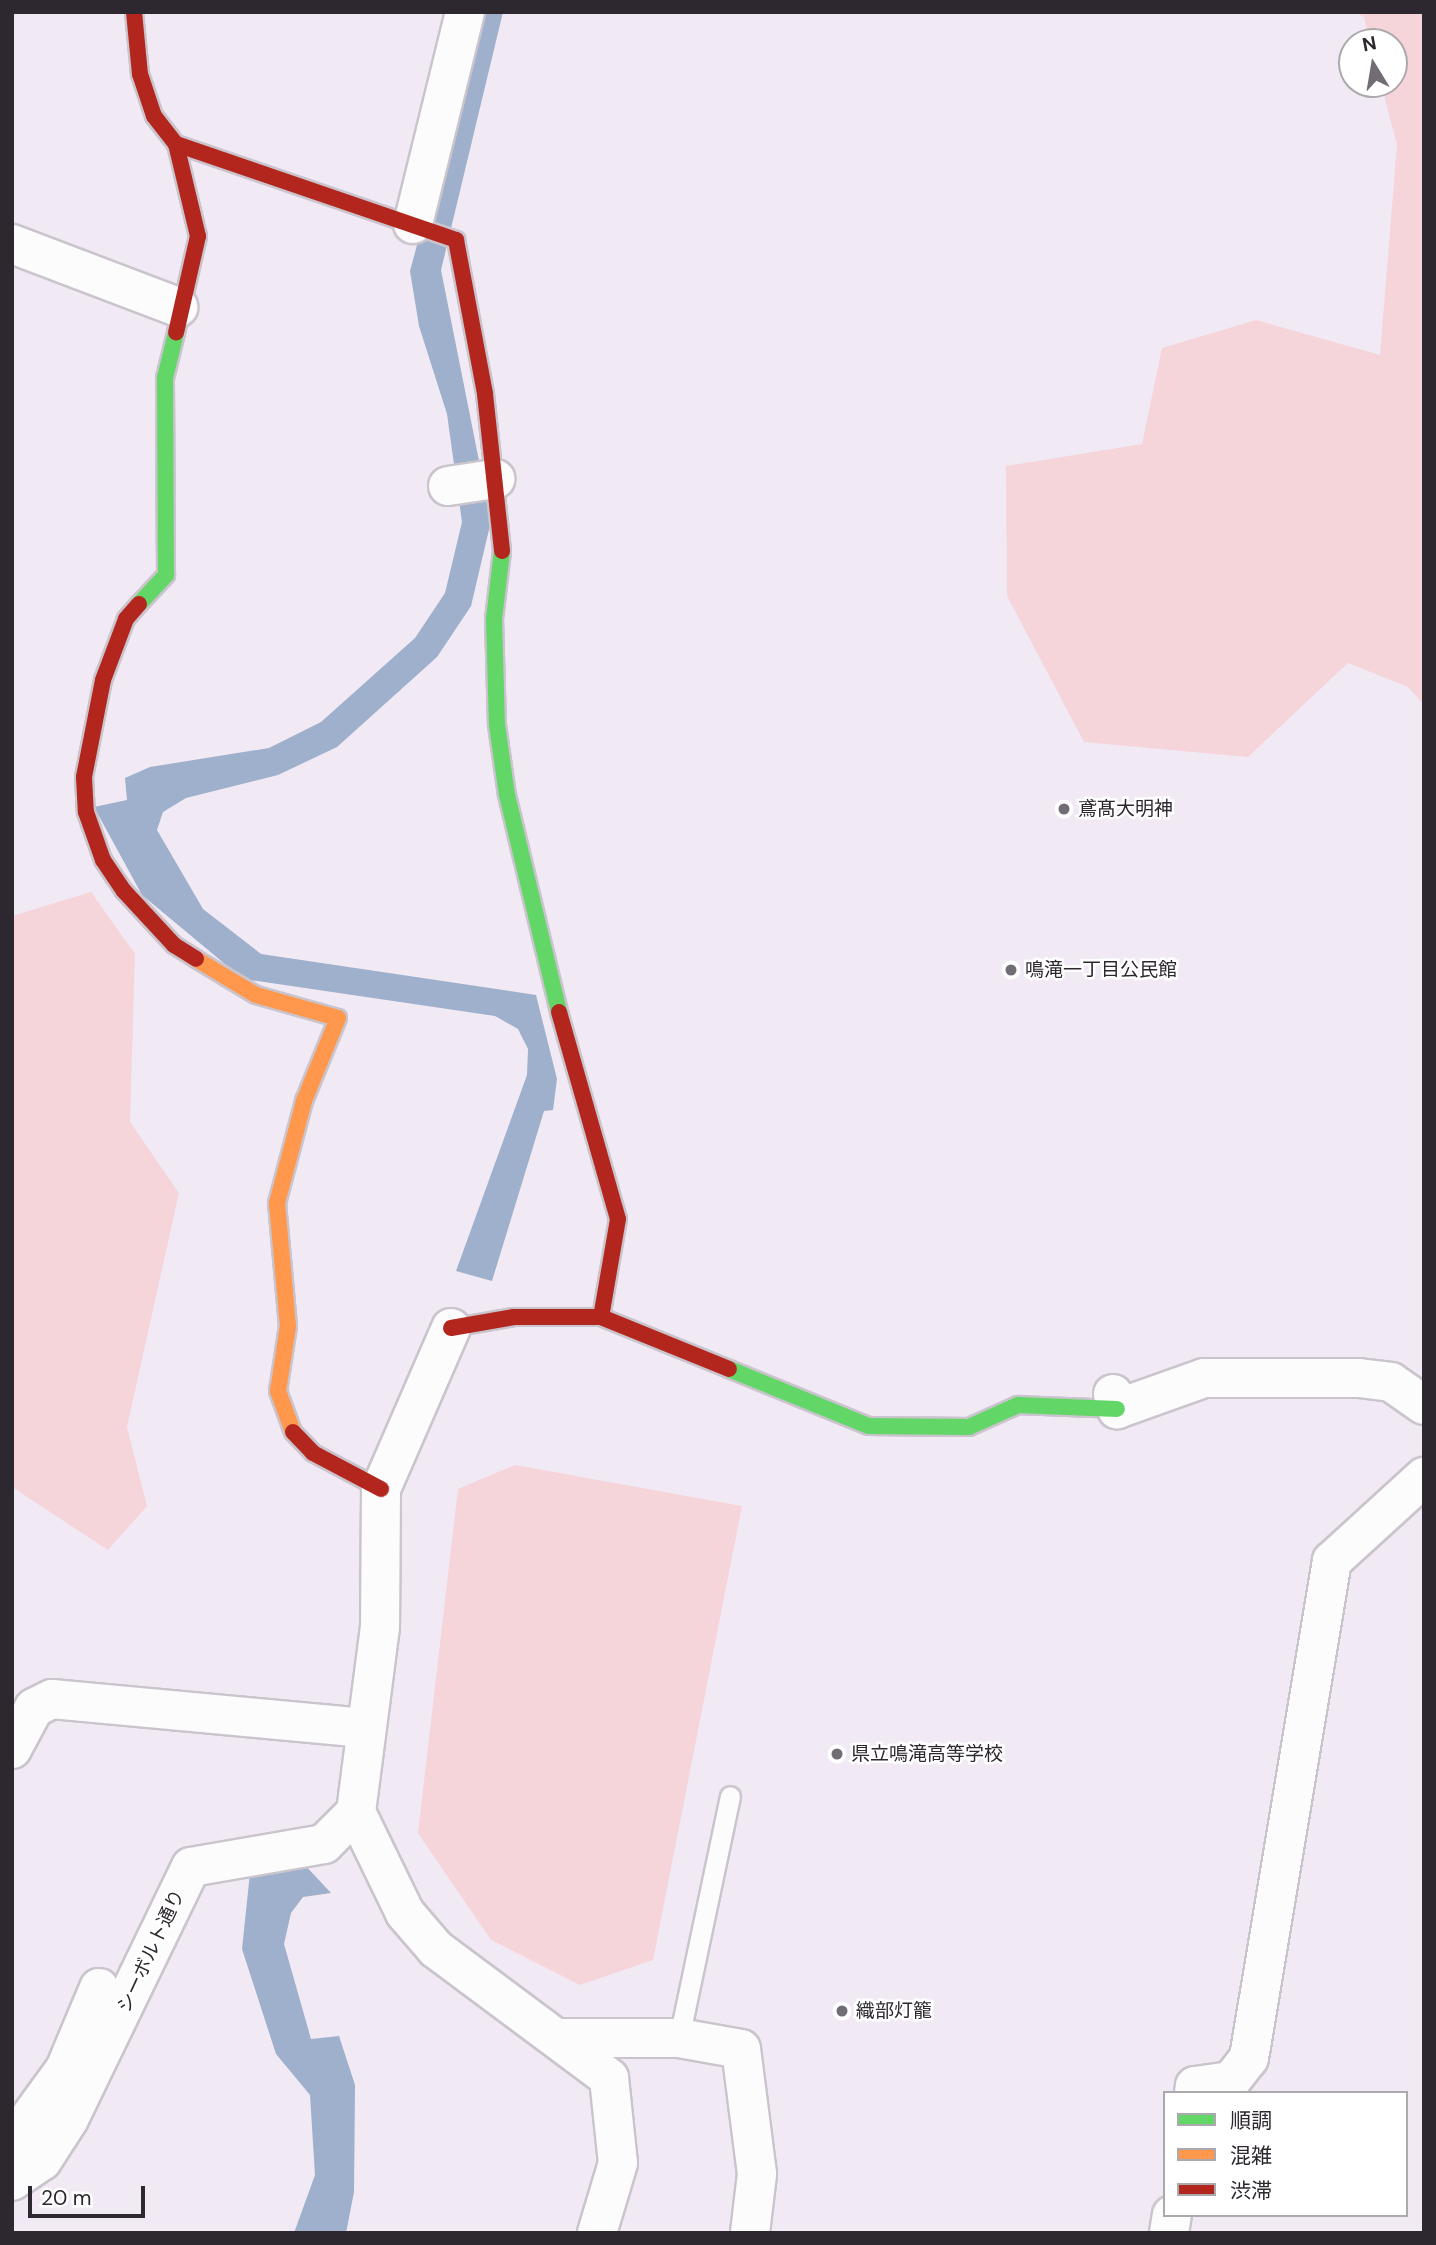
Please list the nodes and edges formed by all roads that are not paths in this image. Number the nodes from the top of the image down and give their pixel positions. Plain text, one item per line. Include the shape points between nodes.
1 (134, 12) edge
2 (465, 12) edge
3 (176, 144) junction
4 (413, 225) junction
5 (12, 244) edge
6 (178, 307) junction
7 (495, 479) junction
8 (447, 486) dead end
9 (601, 1317) junction
10 (451, 1328) joint
11 (1115, 1401) joint
12 (1424, 1405) edge
13 (1424, 1477) edge
14 (381, 1489) junction
15 (365, 1728) junction
16 (12, 1749) edge
17 (730, 1796) dead end
18 (356, 1812) junction
19 (99, 1988) dead end
20 (562, 2038) junction
21 (679, 2038) junction
22 (1194, 2091) edge
23 (12, 2142) edge
24 (12, 2181) edge
25 (597, 2233) edge
26 (750, 2233) edge

1 - 3 street via 140,74 154,116
2 - 4 street
3 - 4 street
3 - 6 street via 198,236
4 - 7 street via 456,240
5 - 6 street
6 - 14 street via 161,424 166,575 126,619 103,680 85,777 86,812 103,860 124,891 174,945 257,995 338,1018 304,1101 277,1203 288,1326 278,1391 290,1429 313,1453
7 - 8 street
7 - 9 street via 503,543 494,619 497,725 507,795 572,1066 618,1219
9 - 10 street via 493,1321
9 - 11 street via 869,1426 969,1427 1018,1405
10 - 14 street
11 - 12 street via 1204,1378 1255,1376 1391,1382
13 - 22 street via 1332,1561 1249,2057 1231,2081 1195,2086
14 - 15 street via 380,1627
15 - 16 street via 52,1699 34,1708
15 - 18 street
17 - 21 lane
18 - 20 street via 386,1879 436,1949 496,1999
18 - 24 street, シーボルト通り via 324,1844 191,1867 69,2119 42,2161
19 - 23 street via 65,2069
20 - 21 street
20 - 25 street via 609,2078 617,2117 618,2163
21 - 26 street via 741,2049 757,2174

